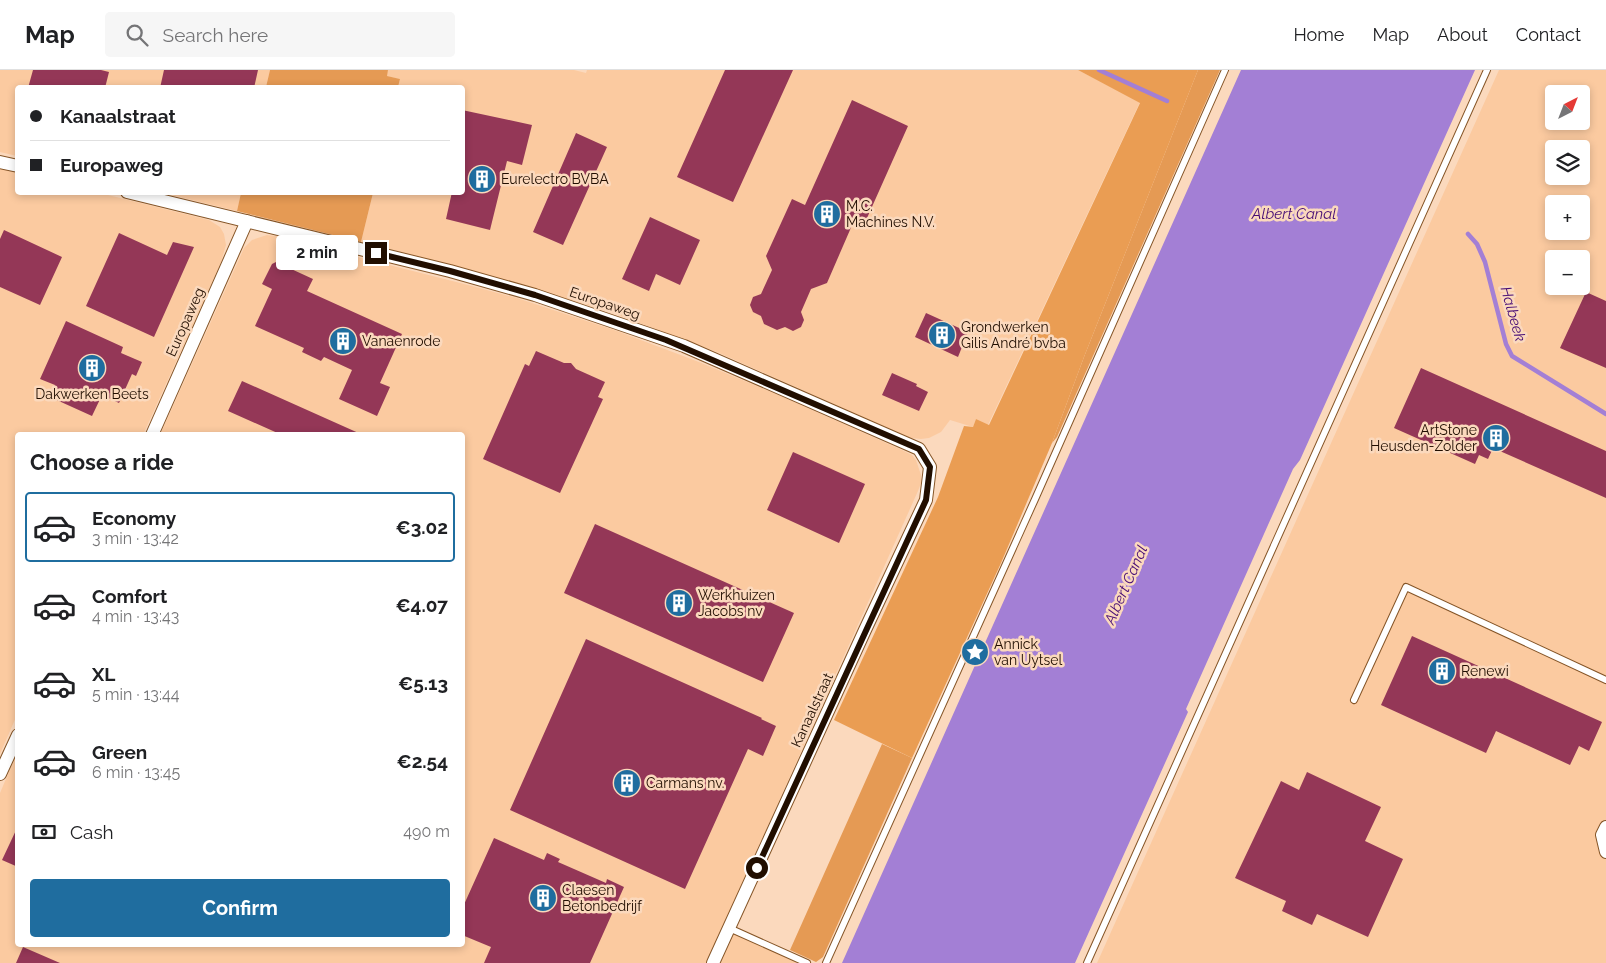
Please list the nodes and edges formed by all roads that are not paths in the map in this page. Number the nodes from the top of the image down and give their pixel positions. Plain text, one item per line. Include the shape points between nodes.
1 (1225, 70) edge
2 (1487, 70) edge
3 (0, 162) edge
4 (15, 165) edge
5 (139, 195) edge
6 (247, 222) junction
7 (153, 432) edge
8 (930, 467) joint
9 (1606, 680) edge
10 (1354, 700) dead end
11 (15, 742) edge
12 (0, 774) edge
13 (1606, 827) edge
14 (1606, 852) edge
15 (729, 928) junction
16 (714, 963) edge
17 (807, 963) edge
18 (826, 963) edge
19 (1087, 963) edge

1 - 18 lane
2 - 19 lane
3 - 4 street
5 - 6 street, Europaweg
6 - 7 street, Europaweg
6 - 8 street, Europaweg via 535,295 666,340 919,449
8 - 15 street, Kanaalstraat via 926,500
9 - 10 lane via 1406,587
11 - 12 street
13 - 14 street via 1602,835
15 - 16 street, Kanaalstraat
15 - 17 lane

